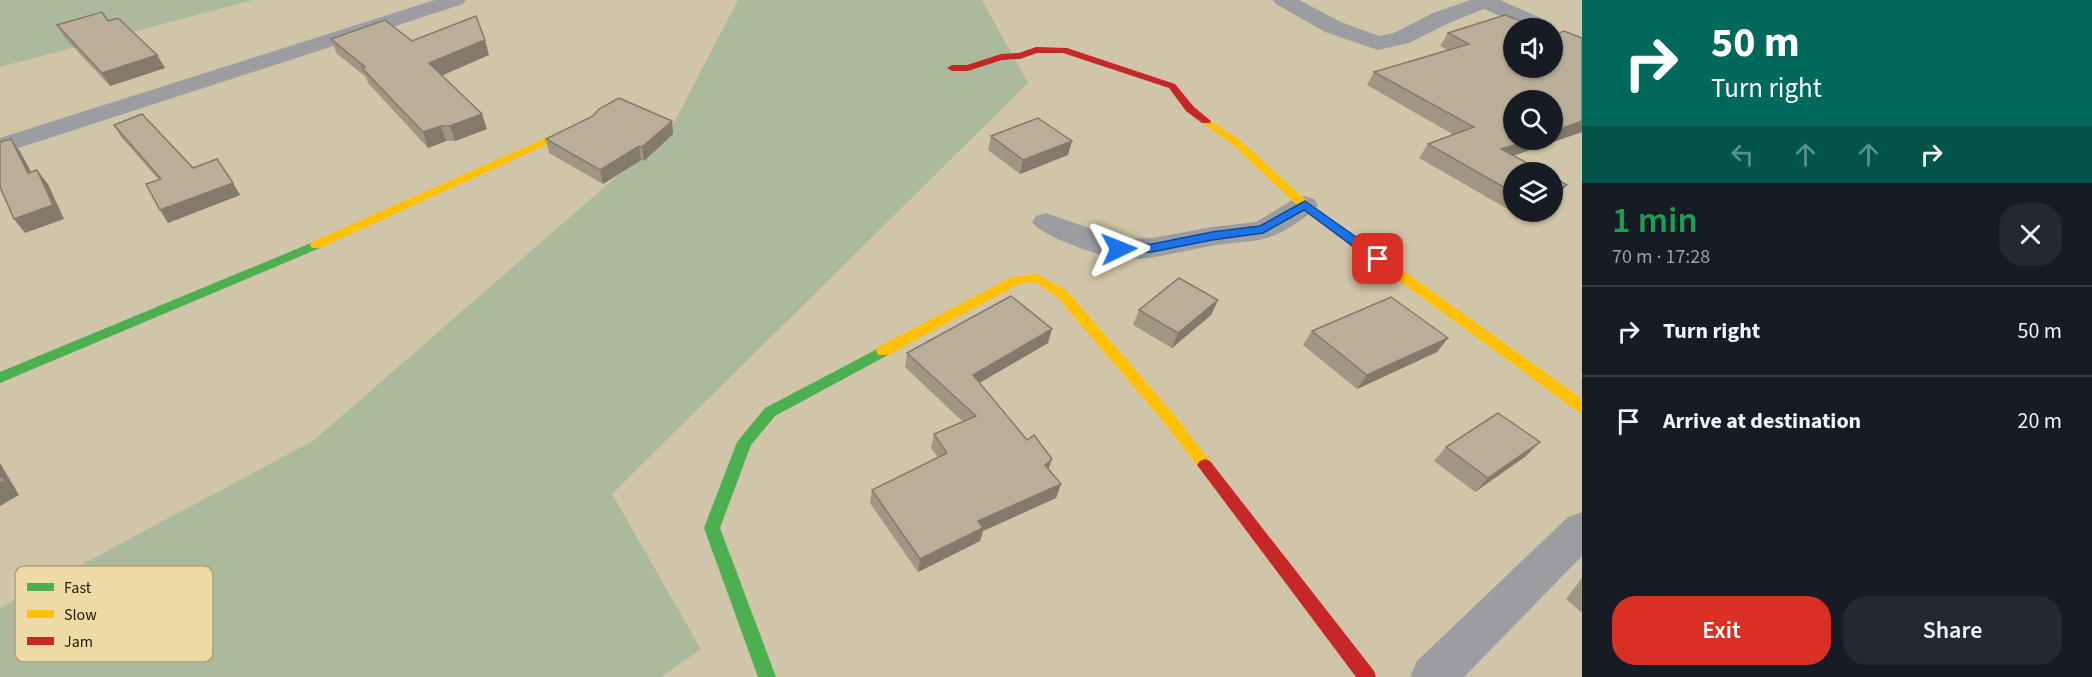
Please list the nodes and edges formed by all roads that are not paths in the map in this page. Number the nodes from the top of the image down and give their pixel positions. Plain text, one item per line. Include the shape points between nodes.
1 (456, 0) edge
2 (1283, 0) edge
3 (1487, 1) edge
4 (1523, 18) edge
5 (952, 68) dead end
6 (585, 123) edge
7 (0, 146) edge
8 (1305, 205) junction
9 (1046, 222) dead end
10 (0, 378) edge
11 (1582, 407) edge
12 (1582, 529) edge
13 (767, 677) edge
14 (1367, 677) edge
15 (1434, 677) edge

1 - 7 street
2 - 3 street via 1333,27 1378,43 1401,38
3 - 4 street
5 - 8 street via 968,68 1036,50 1064,50 1161,81 1172,86 1199,117 1236,142
6 - 10 street via 287,258
8 - 9 street via 1263,230 1152,248 1119,249
8 - 11 street
12 - 15 street
13 - 14 street via 712,528 745,442 770,412 1016,280 1037,278 1062,294 1167,416

